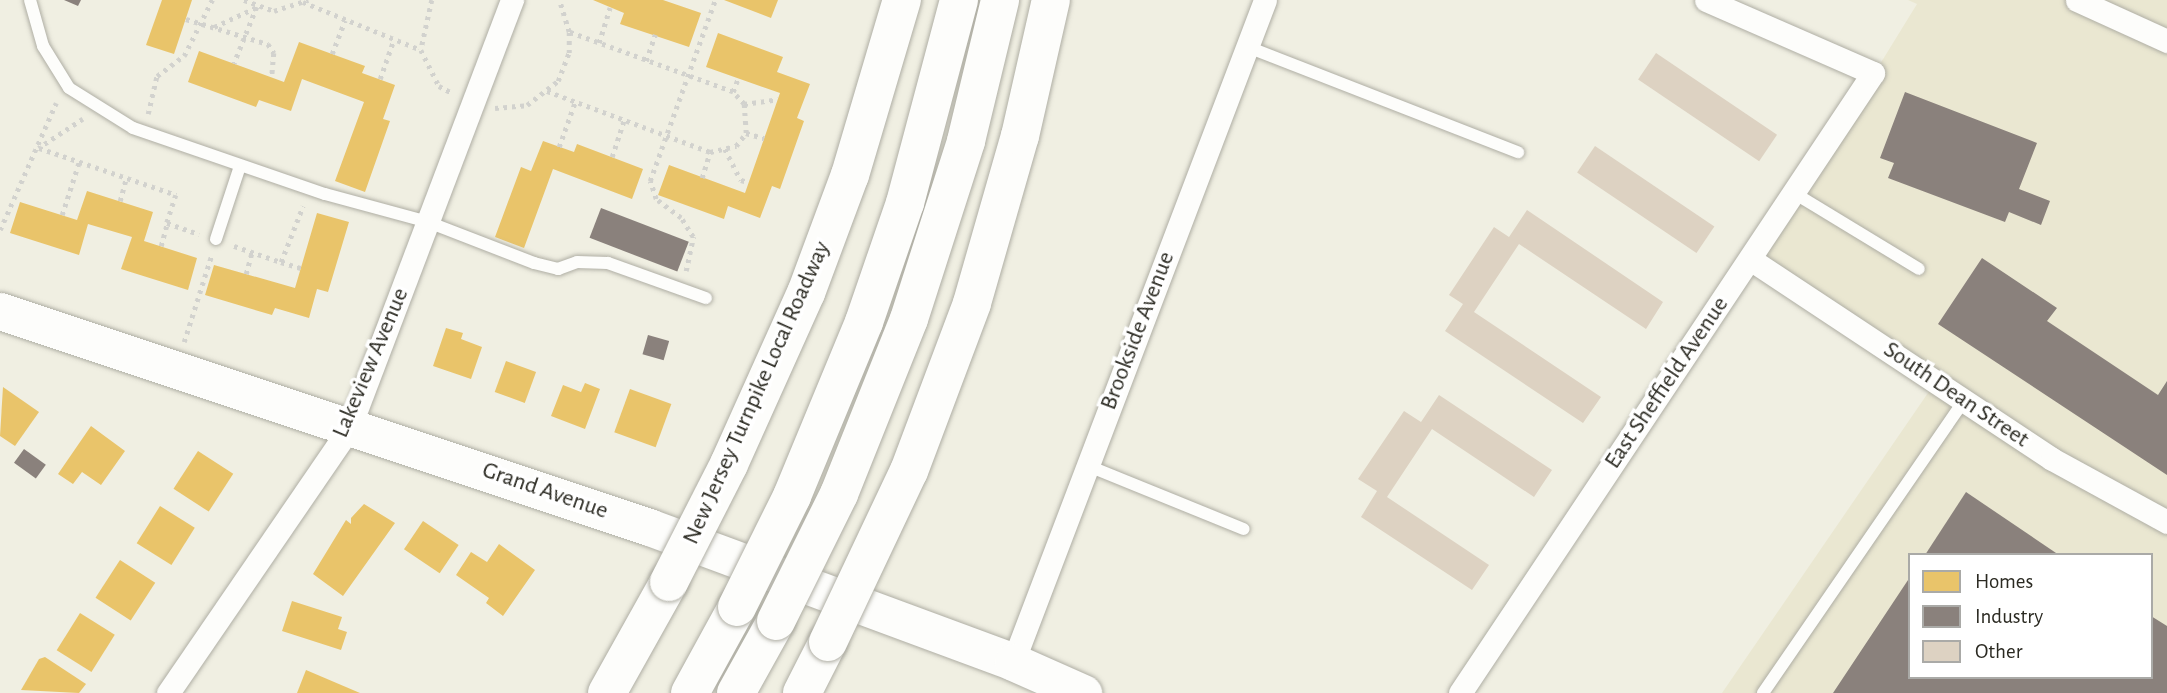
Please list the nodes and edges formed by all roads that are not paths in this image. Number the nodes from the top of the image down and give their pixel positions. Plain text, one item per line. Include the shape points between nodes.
1 (30, 0) edge
2 (512, 0) edge
3 (902, 0) edge
4 (959, 0) edge
5 (1000, 0) edge
6 (1051, 0) edge
7 (1265, 0) edge
8 (1706, 0) edge
9 (2077, 0) edge
10 (2167, 41) edge
11 (1248, 47) junction
12 (1518, 152) dead end
13 (240, 166) junction
14 (1794, 192) junction
15 (428, 222) junction
16 (216, 239) road end
17 (1750, 259) junction
18 (1919, 269) dead end
19 (706, 298) dead end
20 (0, 311) edge
21 (1964, 401) junction
22 (349, 429) junction
23 (1086, 465) junction
24 (2167, 522) edge
25 (1244, 528) dead end
26 (1013, 662) junction
27 (167, 693) edge
28 (607, 693) edge
29 (690, 693) edge
30 (736, 693) edge
31 (802, 693) edge
32 (1083, 693) edge
33 (1460, 693) edge
34 (1763, 693) edge

1 - 13 lane via 43,46 69,88 144,132
2 - 15 street, Lakeview Avenue
3 - 28 highway, New Jersey Turnpike Local Roadway, bridge via 854,163 810,281 756,407 669,582
4 - 29 highway, bridge via 920,153 864,322 792,496
5 - 30 highway, bridge via 966,141 909,319 839,494
6 - 31 highway, bridge via 1005,193 965,325 904,482
7 - 11 street, Brookside Avenue
8 - 14 street, East Sheffield Avenue via 1873,73
9 - 10 street
11 - 12 lane
11 - 23 street, Brookside Avenue
13 - 15 lane
13 - 16 lane
14 - 17 street, East Sheffield Avenue
14 - 18 lane
15 - 19 lane via 534,263 558,269 577,262 608,263
15 - 22 street, Lakeview Avenue
17 - 21 street, South Dean Street
17 - 33 street, East Sheffield Avenue
20 - 22 main road, Grand Avenue
21 - 24 street, South Dean Street via 2052,459
21 - 34 lane
22 - 26 main road, Grand Avenue via 474,466 649,527
22 - 27 street, Lakeview Avenue
23 - 25 lane
23 - 26 street, Brookside Avenue
26 - 32 main road, Grand Avenue

